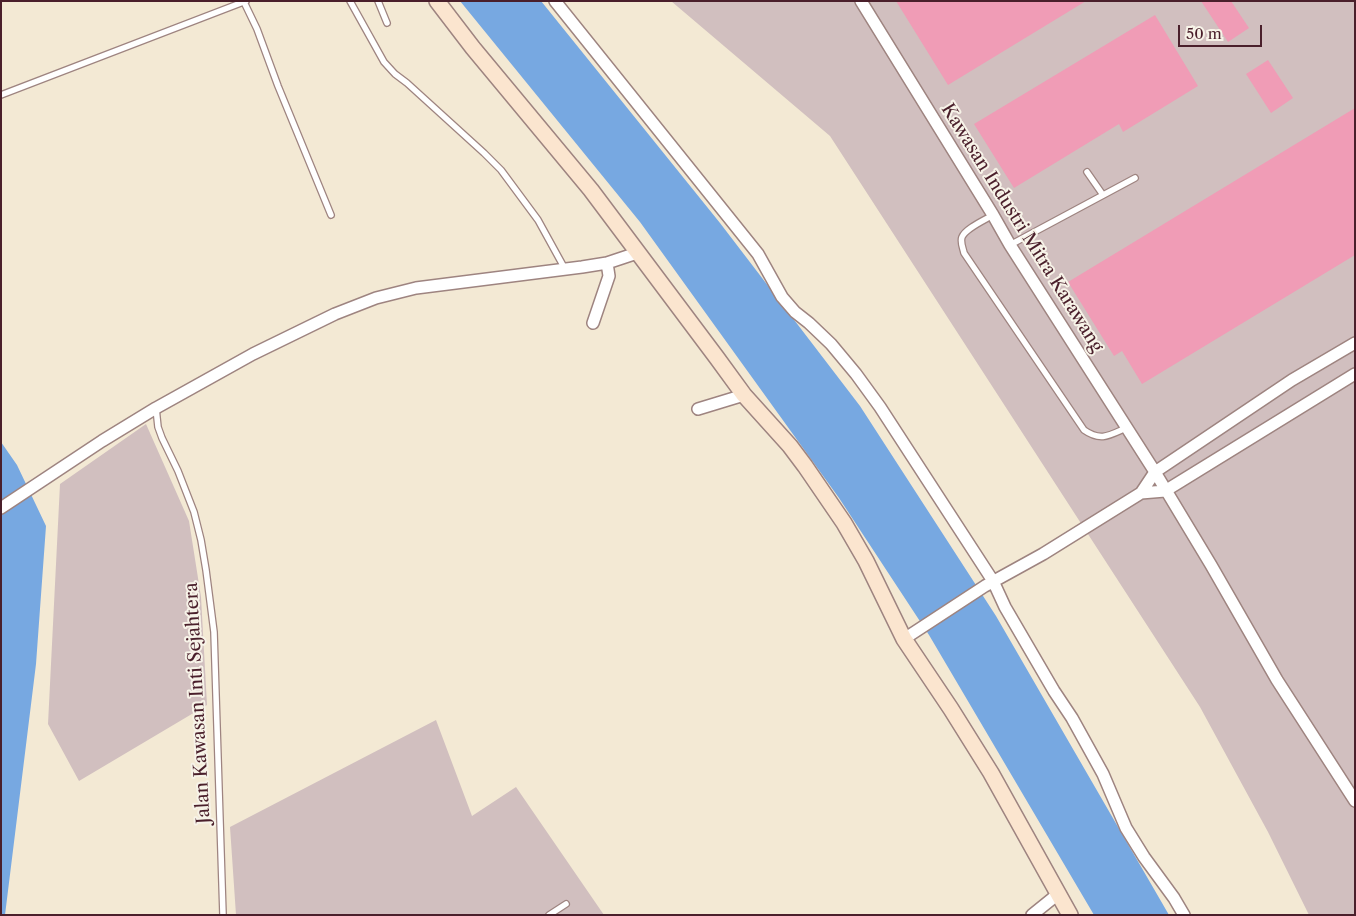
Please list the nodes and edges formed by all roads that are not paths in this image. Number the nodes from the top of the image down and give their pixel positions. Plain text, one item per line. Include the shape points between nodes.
1 (350, 1) edge
2 (378, 1) edge
3 (555, 1) edge
4 (861, 1) edge
5 (245, 2) edge
6 (437, 2) edge
7 (388, 23) dead end
8 (1, 95) edge
9 (1087, 172) dead end
10 (1135, 178) dead end
11 (1104, 195) junction
12 (332, 215) dead end
13 (993, 215) junction
14 (1010, 245) junction
15 (637, 253) junction
16 (607, 263) junction
17 (565, 269) junction
18 (594, 323) dead end
19 (1355, 343) edge
20 (1355, 374) edge
21 (744, 395) junction
22 (156, 408) junction
23 (698, 409) dead end
24 (1126, 428) junction
25 (1155, 472) junction
26 (1165, 491) junction
27 (1141, 493) junction
28 (1, 508) edge
29 (989, 584) junction
30 (904, 639) junction
31 (1355, 801) edge
32 (1058, 894) junction
33 (566, 904) dead end
34 (223, 915) edge
35 (549, 915) edge
36 (1032, 915) edge
37 (1070, 915) edge
38 (1184, 915) edge

1 - 17 lane via 384,62 501,170 538,220
2 - 7 lane
3 - 29 street via 758,254 782,297 856,374 880,407
4 - 13 street, Kawasan Industri Mitra Karawang
5 - 8 lane
5 - 12 lane
6 - 15 street via 590,190
9 - 11 lane
10 - 11 lane
11 - 14 lane
13 - 14 street, Kawasan Industri Mitra Karawang
13 - 24 lane via 962,237 964,253 1084,430 1106,437
14 - 24 street, Kawasan Industri Mitra Karawang
15 - 16 street
15 - 21 street
16 - 17 street
16 - 18 street via 609,276
17 - 22 street via 416,288 376,298 261,350
19 - 25 street via 1292,380
20 - 26 street
21 - 23 street
21 - 30 street via 790,446 844,523
22 - 28 street
22 - 34 lane, Jalan Kawasan Inti Sejahtera via 162,438 194,512 206,570 214,632
24 - 25 street, Kawasan Industri Mitra Karawang
25 - 26 street, Kawasan Industri Mitra Karawang
25 - 27 street
26 - 27 street
26 - 31 street, Kawasan Industri Mitra Karawang via 1277,680
27 - 29 street
29 - 30 street
29 - 38 street via 1072,718 1126,828
30 - 32 street via 991,773
32 - 36 street
32 - 37 street
33 - 35 lane

